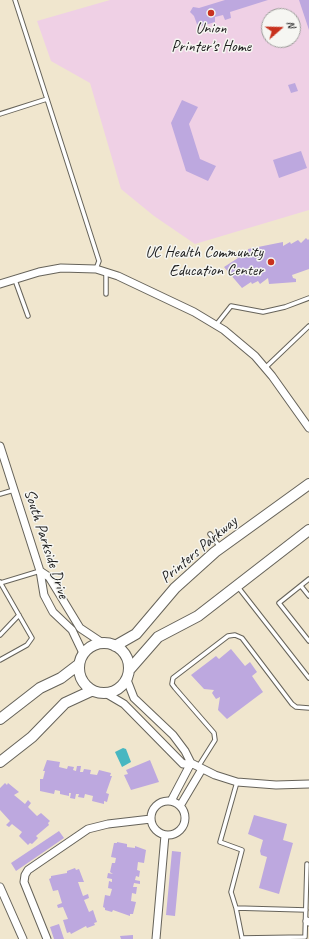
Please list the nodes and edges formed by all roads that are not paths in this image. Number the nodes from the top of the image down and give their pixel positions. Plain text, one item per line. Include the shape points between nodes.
1 (15, 0) edge
2 (47, 99) junction
3 (0, 114) edge
4 (96, 269) junction
5 (106, 272) junction
6 (15, 280) junction
7 (0, 284) edge
8 (106, 294) dead end
9 (309, 298) edge
10 (28, 316) dead end
11 (216, 325) junction
12 (309, 326) edge
13 (265, 368) junction
14 (309, 428) edge
15 (0, 446) edge
16 (309, 484) edge
17 (14, 490) junction
18 (0, 494) edge
19 (309, 530) edge
20 (210, 534) dead end
21 (220, 548) junction
22 (40, 571) junction
23 (309, 579) edge
24 (0, 582) edge
25 (237, 586) junction
26 (301, 586) junction
27 (309, 596) edge
28 (20, 616) junction
29 (0, 635) edge
30 (309, 641) edge
31 (102, 642) junction
32 (115, 646) junction
33 (83, 653) junction
34 (0, 660) edge
35 (78, 665) junction
36 (130, 669) junction
37 (309, 678) edge
38 (127, 680) junction
39 (91, 691) junction
40 (107, 694) junction
41 (309, 708) edge
42 (0, 719) edge
43 (0, 762) edge
44 (197, 766) junction
45 (309, 779) edge
46 (237, 782) junction
47 (309, 784) edge
48 (171, 801) junction
49 (180, 806) junction
50 (150, 819) junction
51 (165, 835) junction
52 (307, 864) dead end
53 (0, 887) edge
54 (236, 908) junction
55 (306, 910) junction
56 (308, 921) edge
57 (23, 939) edge
58 (47, 939) edge
59 (156, 939) edge

1 - 2 lane
2 - 3 lane
2 - 4 lane via 99,261
4 - 5 street
4 - 6 street via 61,268
5 - 8 lane
5 - 11 street via 194,312
6 - 7 street
6 - 10 lane
9 - 11 lane via 263,312 232,306
11 - 13 street via 240,343
12 - 13 lane
13 - 14 street
15 - 17 street, South Parkside Drive
16 - 21 main road, Printers Parkway
17 - 18 lane
17 - 22 street, South Parkside Drive
19 - 25 main road
20 - 21 lane
21 - 32 main road, Printers Parkway via 175,588 136,634
22 - 24 lane
22 - 31 street via 49,577 80,628
22 - 33 street, South Parkside Drive via 47,601 53,612 72,630
23 - 26 lane
24 - 28 lane
25 - 36 main road via 198,616 158,637
25 - 37 lane
26 - 27 lane
26 - 30 lane via 279,603
28 - 29 lane
28 - 34 lane via 32,638 27,645
31 - 32 main road
31 - 33 main road
32 - 36 main road via 127,658
33 - 35 main road
35 - 39 main road via 78,675
35 - 42 main road via 61,678 40,688
36 - 38 main road
38 - 40 main road via 119,689
38 - 44 street via 134,698 173,735
39 - 40 main road
39 - 43 main road via 65,704 32,737
40 - 44 street via 124,704 183,764
41 - 44 lane via 292,704 242,638 228,636 173,678 172,684 214,733 215,740
44 - 46 street
44 - 48 street
44 - 49 street
45 - 47 lane
46 - 47 street
46 - 54 lane via 220,842 242,850 230,892
48 - 49 street
48 - 50 street via 160,802 154,807
49 - 51 street via 184,816 181,828
50 - 51 street via 156,830
50 - 58 street via 88,829 28,870 24,875 24,882
51 - 59 street
52 - 55 lane
53 - 57 street
54 - 55 lane
54 - 56 lane via 242,938 305,937
55 - 56 lane

